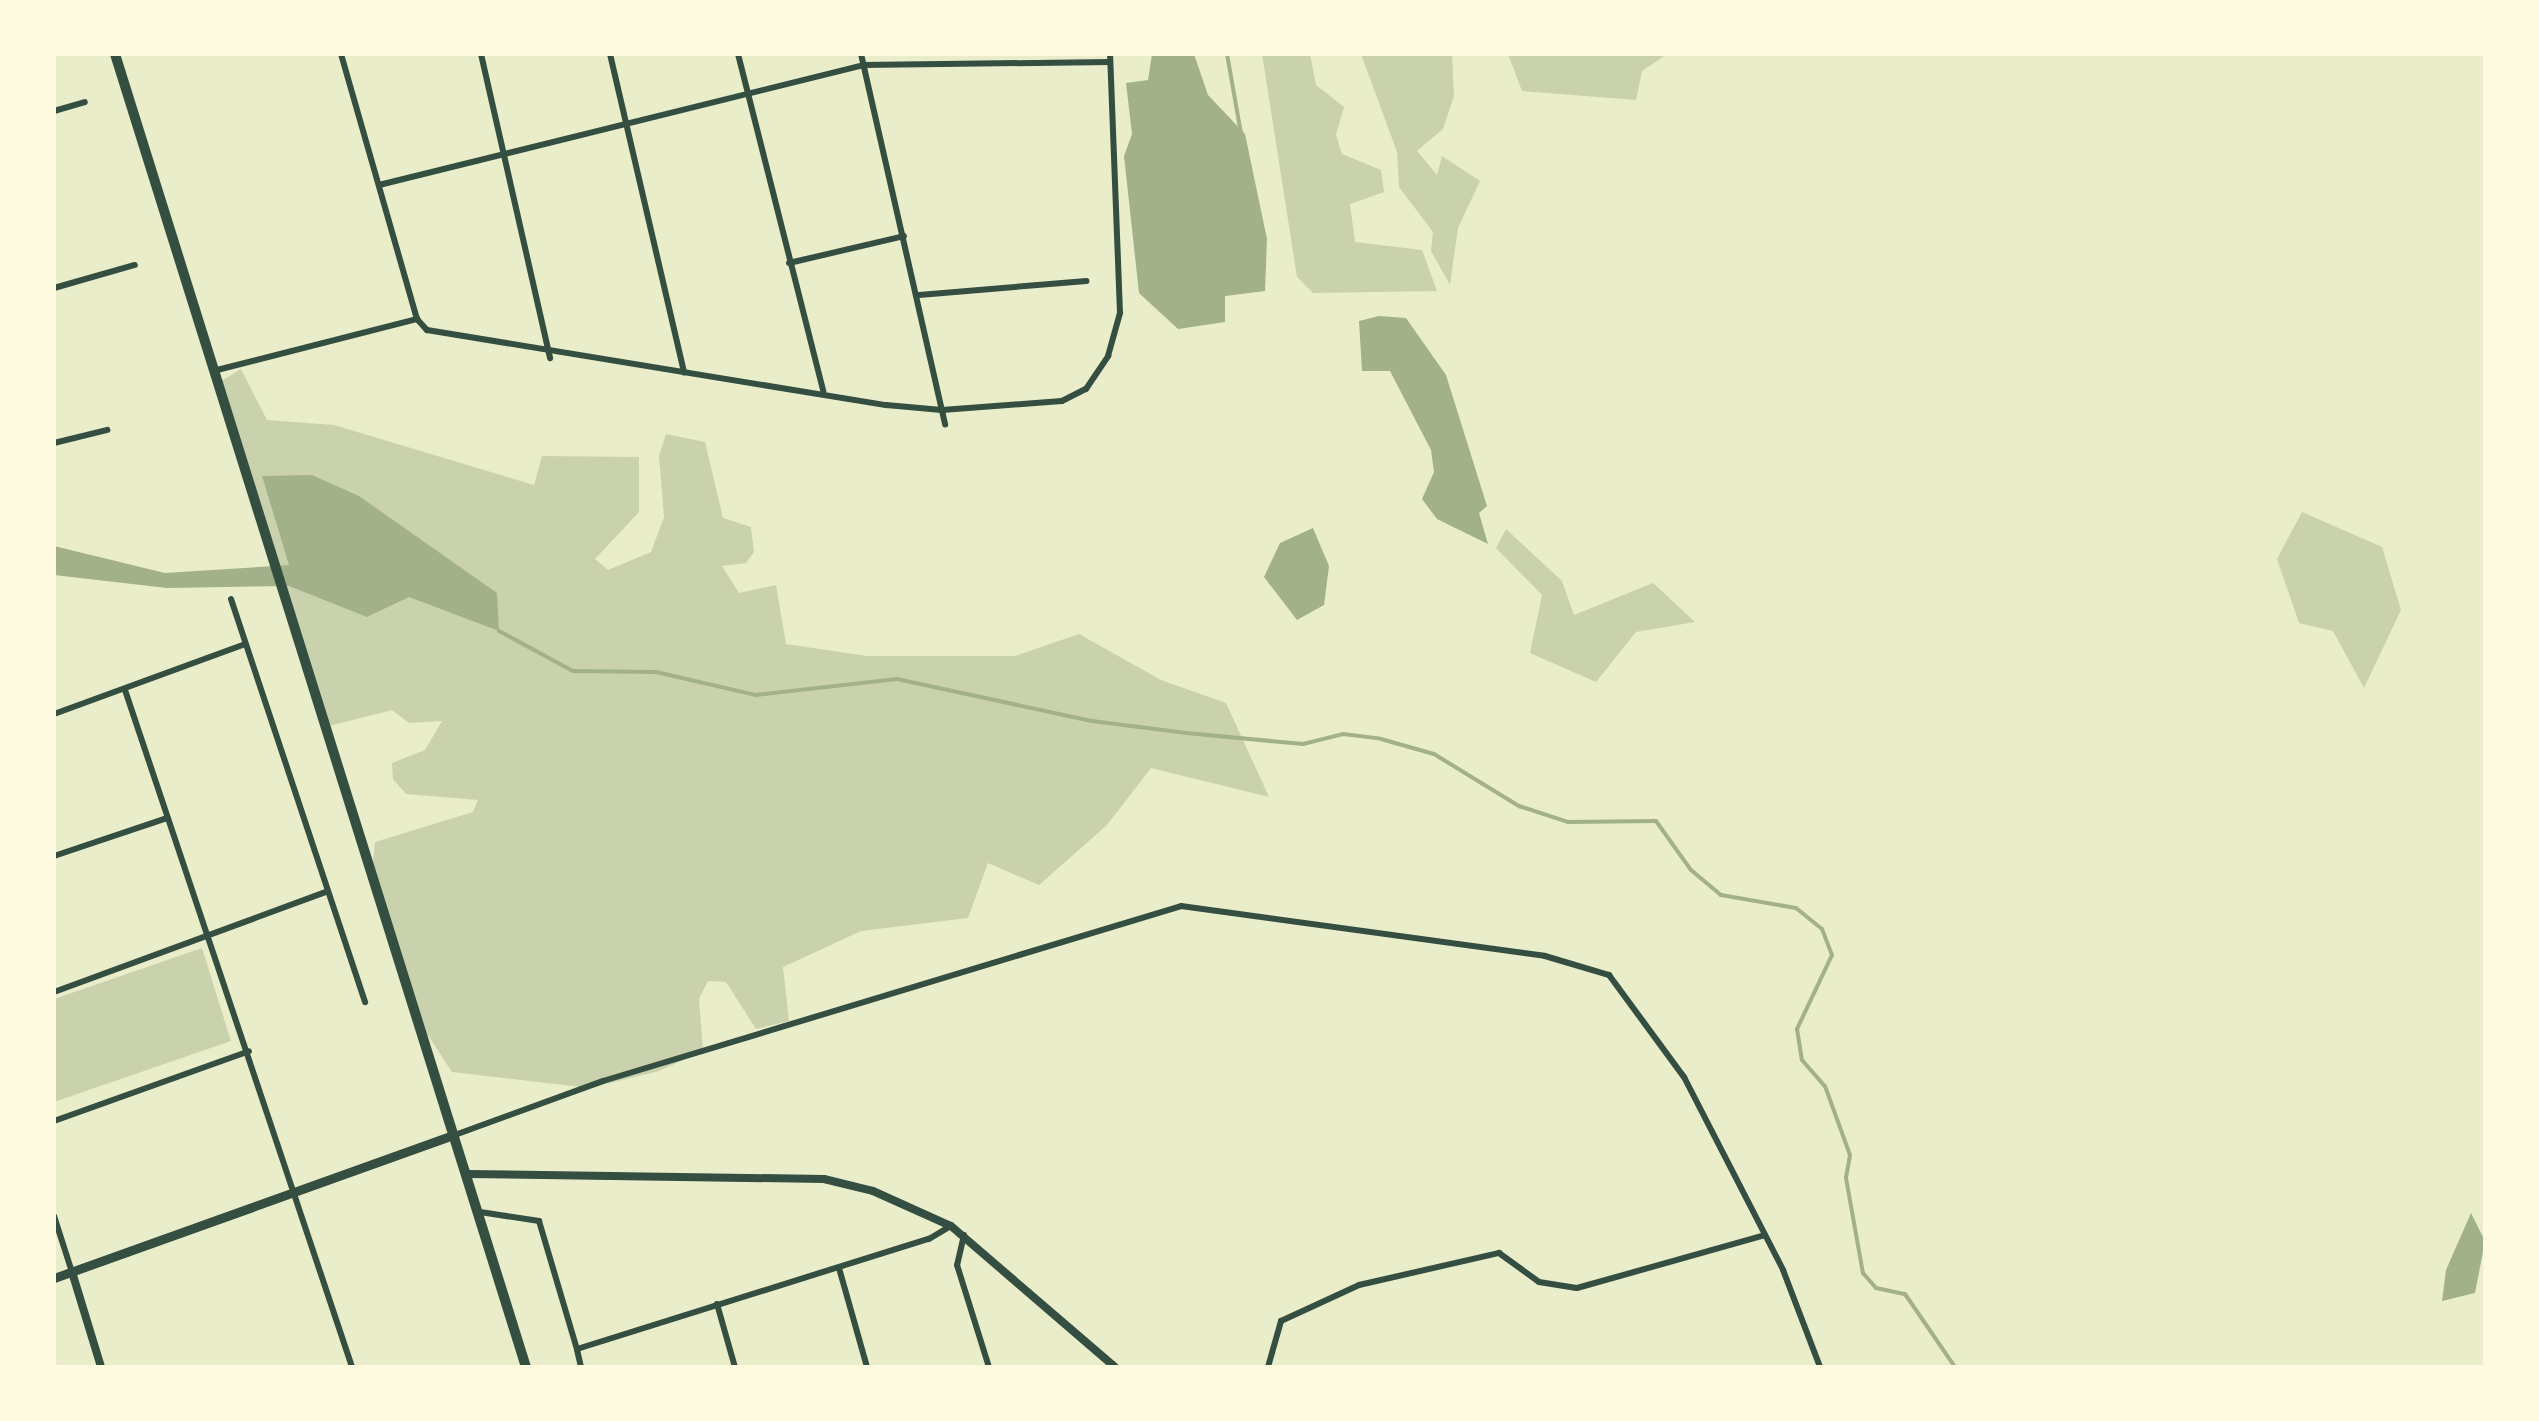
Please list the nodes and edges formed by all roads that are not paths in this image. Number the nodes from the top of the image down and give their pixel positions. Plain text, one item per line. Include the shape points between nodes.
1 (115, 54) edge
2 (341, 54) edge
3 (481, 54) edge
4 (610, 54) edge
5 (738, 54) edge
6 (861, 54) edge
7 (1110, 58) edge
8 (863, 65) junction
9 (748, 95) junction
10 (85, 102) dead end
11 (54, 111) edge
12 (626, 121) junction
13 (503, 150) junction
14 (379, 185) junction
15 (904, 236) junction
16 (789, 263) junction
17 (135, 265) dead end
18 (1086, 281) dead end
19 (54, 288) edge
20 (919, 295) junction
21 (417, 319) junction
22 (546, 344) junction
23 (550, 358) dead end
24 (213, 371) junction
25 (684, 373) junction
26 (823, 391) junction
27 (942, 410) junction
28 (945, 425) dead end
29 (107, 430) dead end
30 (54, 443) edge
31 (231, 599) dead end
32 (245, 644) junction
33 (125, 690) junction
34 (54, 714) edge
35 (167, 818) junction
36 (54, 856) edge
37 (328, 891) junction
38 (212, 935) junction
39 (54, 992) edge
40 (365, 1002) dead end
41 (249, 1051) junction
42 (54, 1121) edge
43 (448, 1137) junction
44 (468, 1174) junction
45 (294, 1195) junction
46 (480, 1212) junction
47 (54, 1216) edge
48 (951, 1226) junction
49 (964, 1235) junction
50 (1765, 1235) junction
51 (839, 1268) junction
52 (72, 1272) junction
53 (54, 1278) edge
54 (717, 1304) junction
55 (577, 1349) junction
56 (101, 1367) edge
57 (352, 1367) edge
58 (526, 1367) edge
59 (581, 1367) edge
60 (735, 1367) edge
61 (867, 1367) edge
62 (989, 1367) edge
63 (1115, 1367) edge
64 (1268, 1367) edge
65 (1820, 1367) edge

1 - 24 main road
2 - 14 street
3 - 13 street
4 - 12 street
5 - 9 street
6 - 8 street
7 - 8 street
7 - 27 street via 1120,313 1108,356 1086,389 1062,401
8 - 9 street
8 - 15 street
9 - 12 street
9 - 16 street
10 - 11 street
12 - 13 street
12 - 25 street
13 - 14 street
13 - 22 street
14 - 21 street
15 - 16 street
15 - 20 street
16 - 26 street
17 - 19 street
18 - 20 street
20 - 27 street
21 - 22 street via 427,330
21 - 24 street
22 - 23 street
22 - 25 street
24 - 43 main road
25 - 26 street
26 - 27 street
27 - 28 street
29 - 30 street
31 - 32 street
32 - 33 street
32 - 37 street
33 - 34 street
33 - 35 street
35 - 36 street
35 - 38 street
37 - 38 street
37 - 40 street
38 - 39 street
38 - 41 street
41 - 42 street
41 - 45 street
43 - 44 main road
43 - 45 main road
43 - 50 street via 603,1081 1118,922 1204,904 1545,956 1609,975 1684,1077
44 - 46 main road
44 - 48 street via 824,1179 922,1208
45 - 52 main road
45 - 57 street
46 - 55 street via 539,1221
46 - 58 main road
47 - 52 street
48 - 49 street
48 - 51 street
49 - 62 street via 957,1265
49 - 63 street
50 - 64 street via 1577,1288 1539,1282 1499,1253 1359,1285 1281,1321
50 - 65 street
51 - 54 street
51 - 61 street
52 - 53 main road
52 - 56 street
54 - 55 street
54 - 60 street
55 - 59 street

